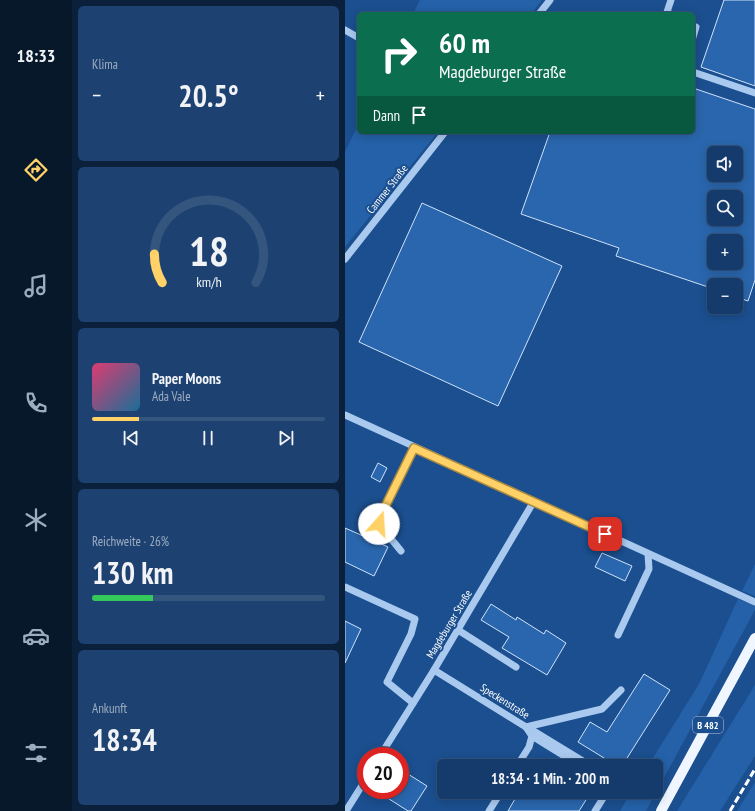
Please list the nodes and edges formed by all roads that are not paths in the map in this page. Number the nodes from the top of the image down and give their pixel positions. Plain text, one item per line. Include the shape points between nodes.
1 (550, 0) edge
2 (671, 0) edge
3 (541, 12) edge
4 (667, 12) edge
5 (345, 30) edge
6 (357, 37) edge
7 (695, 73) edge
8 (755, 93) edge
9 (443, 134) edge
10 (345, 259) edge
11 (345, 415) edge
12 (414, 448) junction
13 (534, 501) junction
14 (401, 551) dead end
15 (648, 554) junction
16 (345, 587) edge
17 (755, 602) edge
18 (458, 630) junction
19 (618, 635) dead end
20 (755, 638) edge
21 (516, 667) dead end
22 (434, 670) junction
23 (621, 690) dead end
24 (413, 703) junction
25 (526, 726) junction
26 (531, 736) junction
27 (386, 747) edge
28 (521, 759) edge
29 (569, 759) edge
30 (580, 759) edge
31 (357, 793) edge
32 (497, 799) edge
33 (603, 799) edge
34 (346, 811) edge
35 (489, 811) edge
36 (595, 811) edge
37 (661, 811) edge

1 - 3 street
2 - 4 street
5 - 6 street
7 - 8 street
9 - 10 street, Cammer Straße
11 - 12 street
12 - 13 street
12 - 14 street via 379,524
13 - 15 street
13 - 18 street, Magdeburger Straße
15 - 17 street
15 - 19 street via 649,569
16 - 24 street via 415,619 411,634 387,682
18 - 21 street
18 - 22 street, Magdeburger Straße
20 - 37 main road, B 482
22 - 24 street, Magdeburger Straße
22 - 25 street, Speckenstraße
23 - 25 street via 602,709
24 - 27 street, Magdeburger Straße
25 - 26 street, Speckenstraße
25 - 30 street
26 - 28 street, Speckenstraße via 529,747
26 - 29 street
31 - 34 street
32 - 35 street
33 - 36 street

